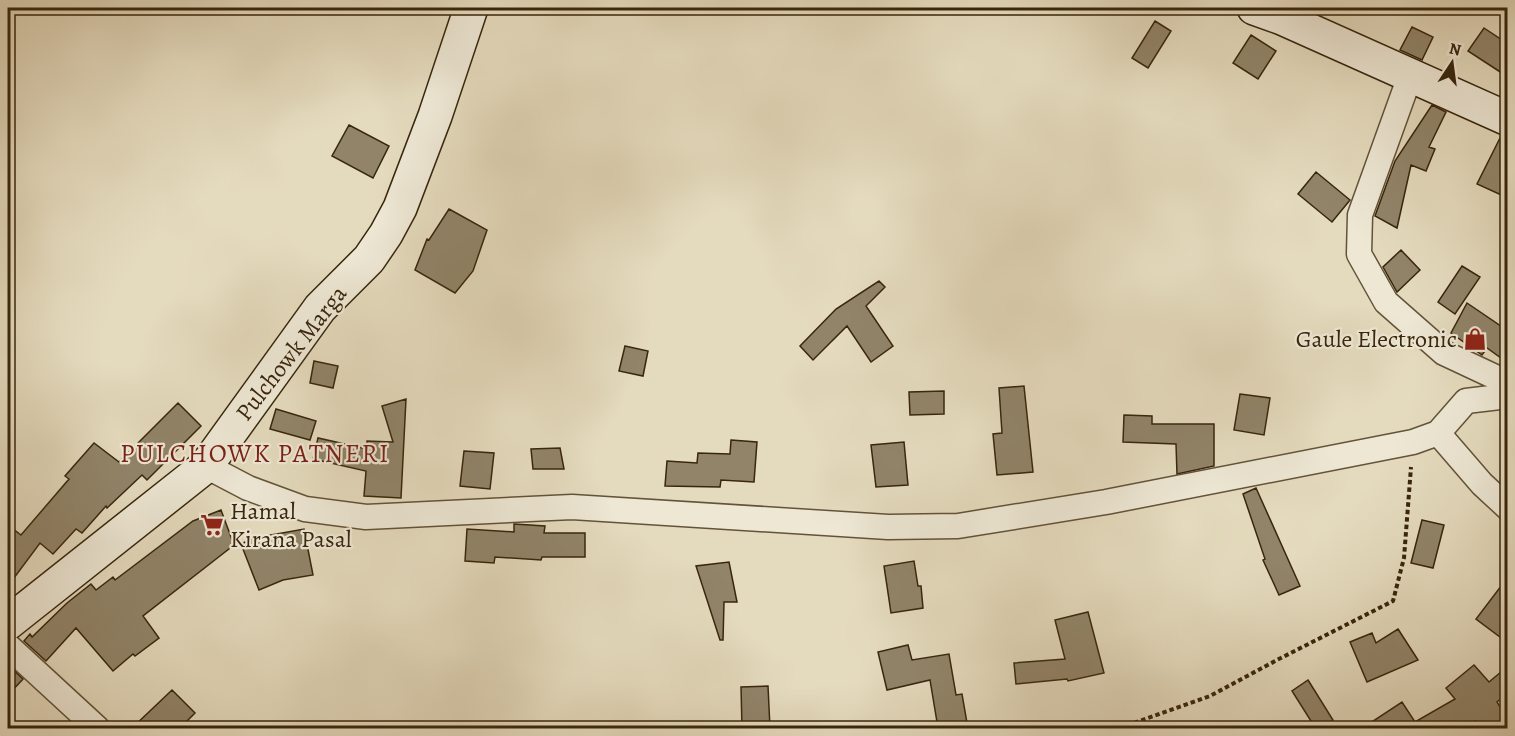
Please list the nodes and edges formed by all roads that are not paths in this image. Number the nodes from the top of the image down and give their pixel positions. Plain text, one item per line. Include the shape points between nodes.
1 (471, 8) edge
2 (1254, 8) edge
3 (1410, 76) junction
4 (1508, 119) edge
5 (1508, 383) edge
6 (1508, 396) edge
7 (1438, 434) junction
8 (206, 466) junction
9 (1508, 508) edge
10 (8, 623) edge
11 (8, 646) edge
12 (97, 729) edge

1 - 8 main road, Pulchowk Marga via 435,116 386,234 369,259 320,308
2 - 3 main road
3 - 4 main road
3 - 5 street via 1360,215 1359,254 1386,302 1444,354
6 - 7 street via 1466,401
7 - 8 street via 1106,502 946,526 888,527 573,507 366,517 305,509 248,488
7 - 9 street
8 - 10 main road, Pulchowk Marga
11 - 12 street

